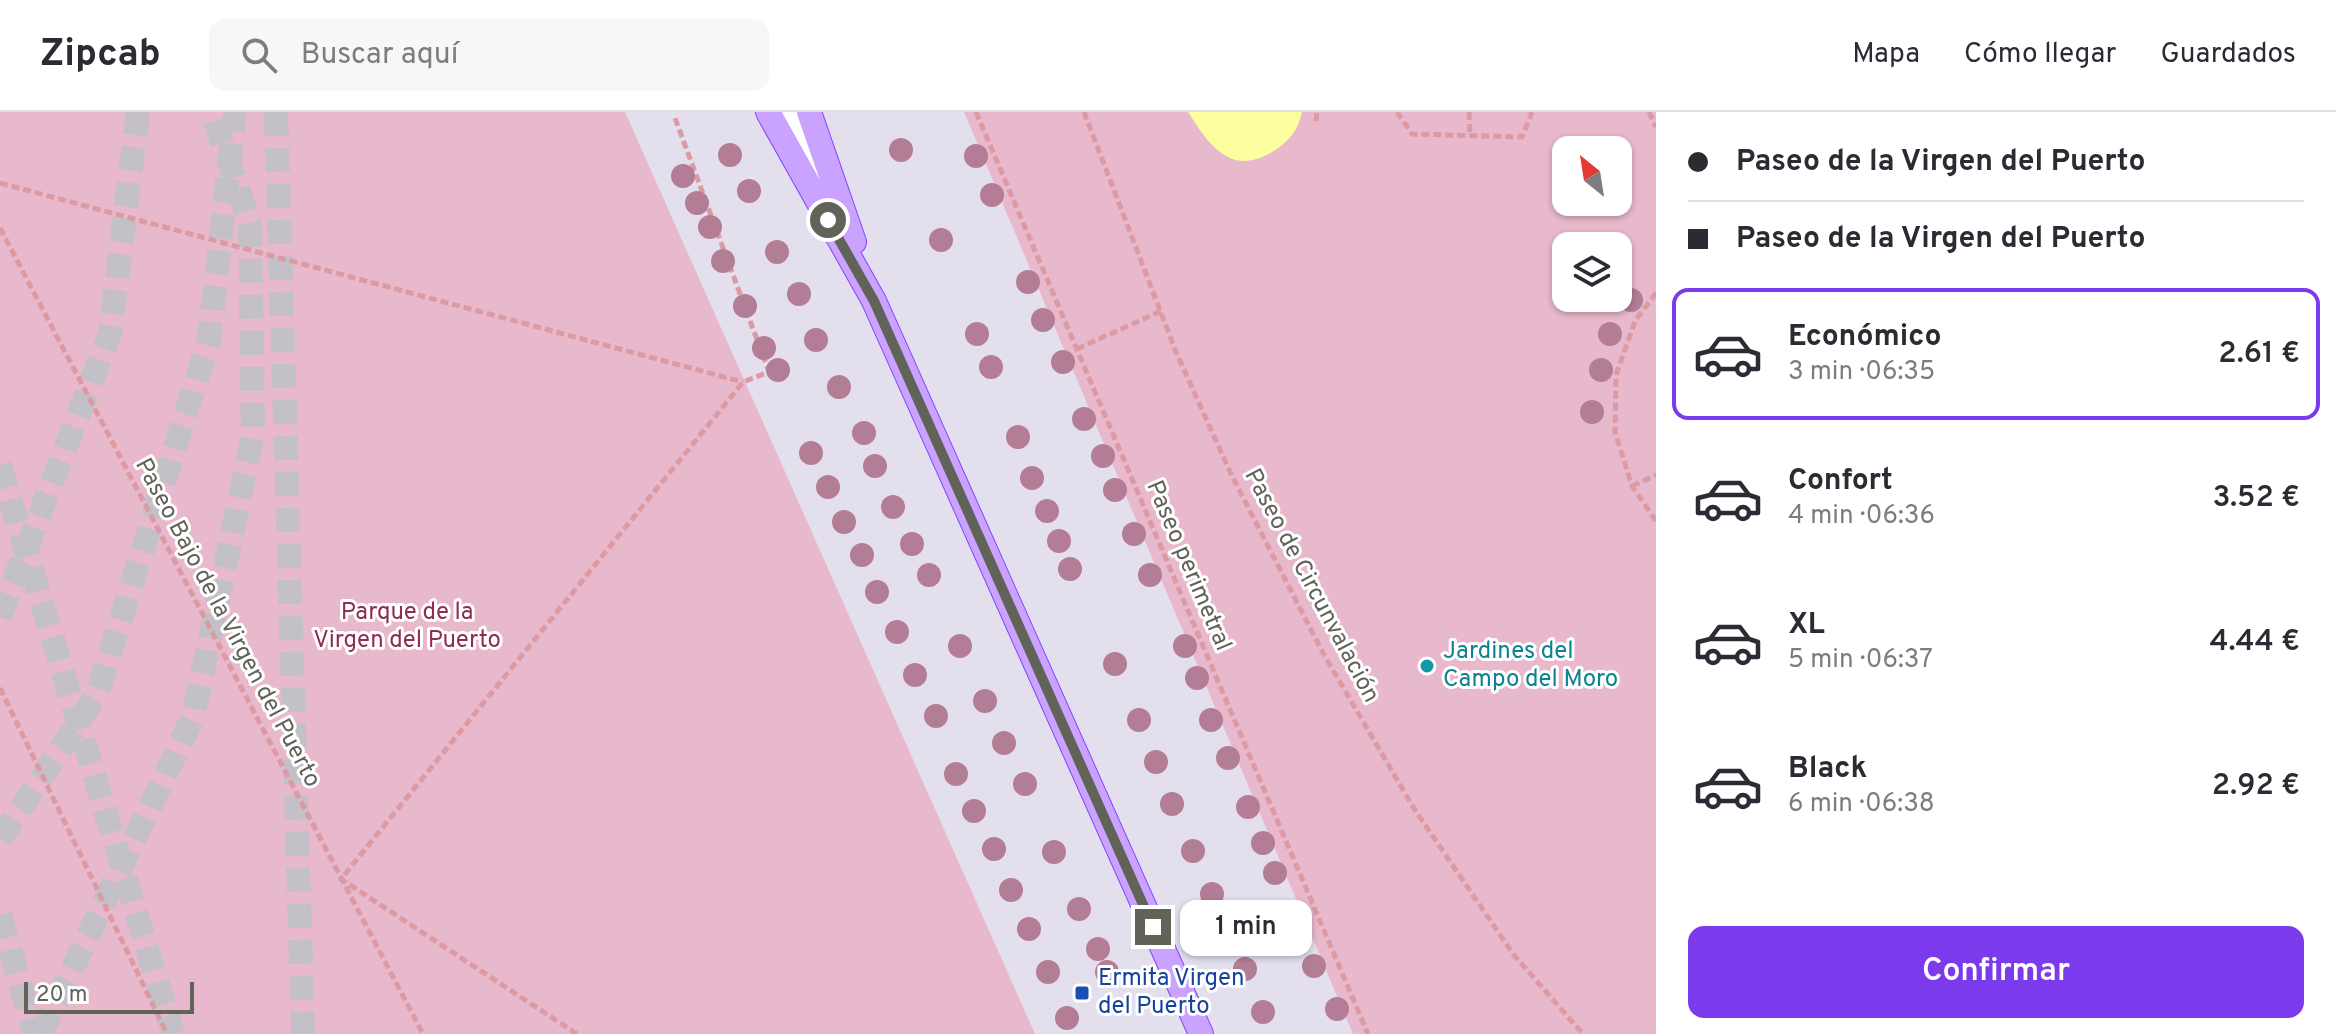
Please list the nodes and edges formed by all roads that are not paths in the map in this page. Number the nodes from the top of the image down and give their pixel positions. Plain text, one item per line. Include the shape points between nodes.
1 (768, 112) edge
2 (793, 112) edge
3 (809, 112) edge
4 (874, 301) junction
5 (1201, 1034) edge

1 - 4 main road
2 - 4 street
3 - 4 main road
4 - 5 main road

